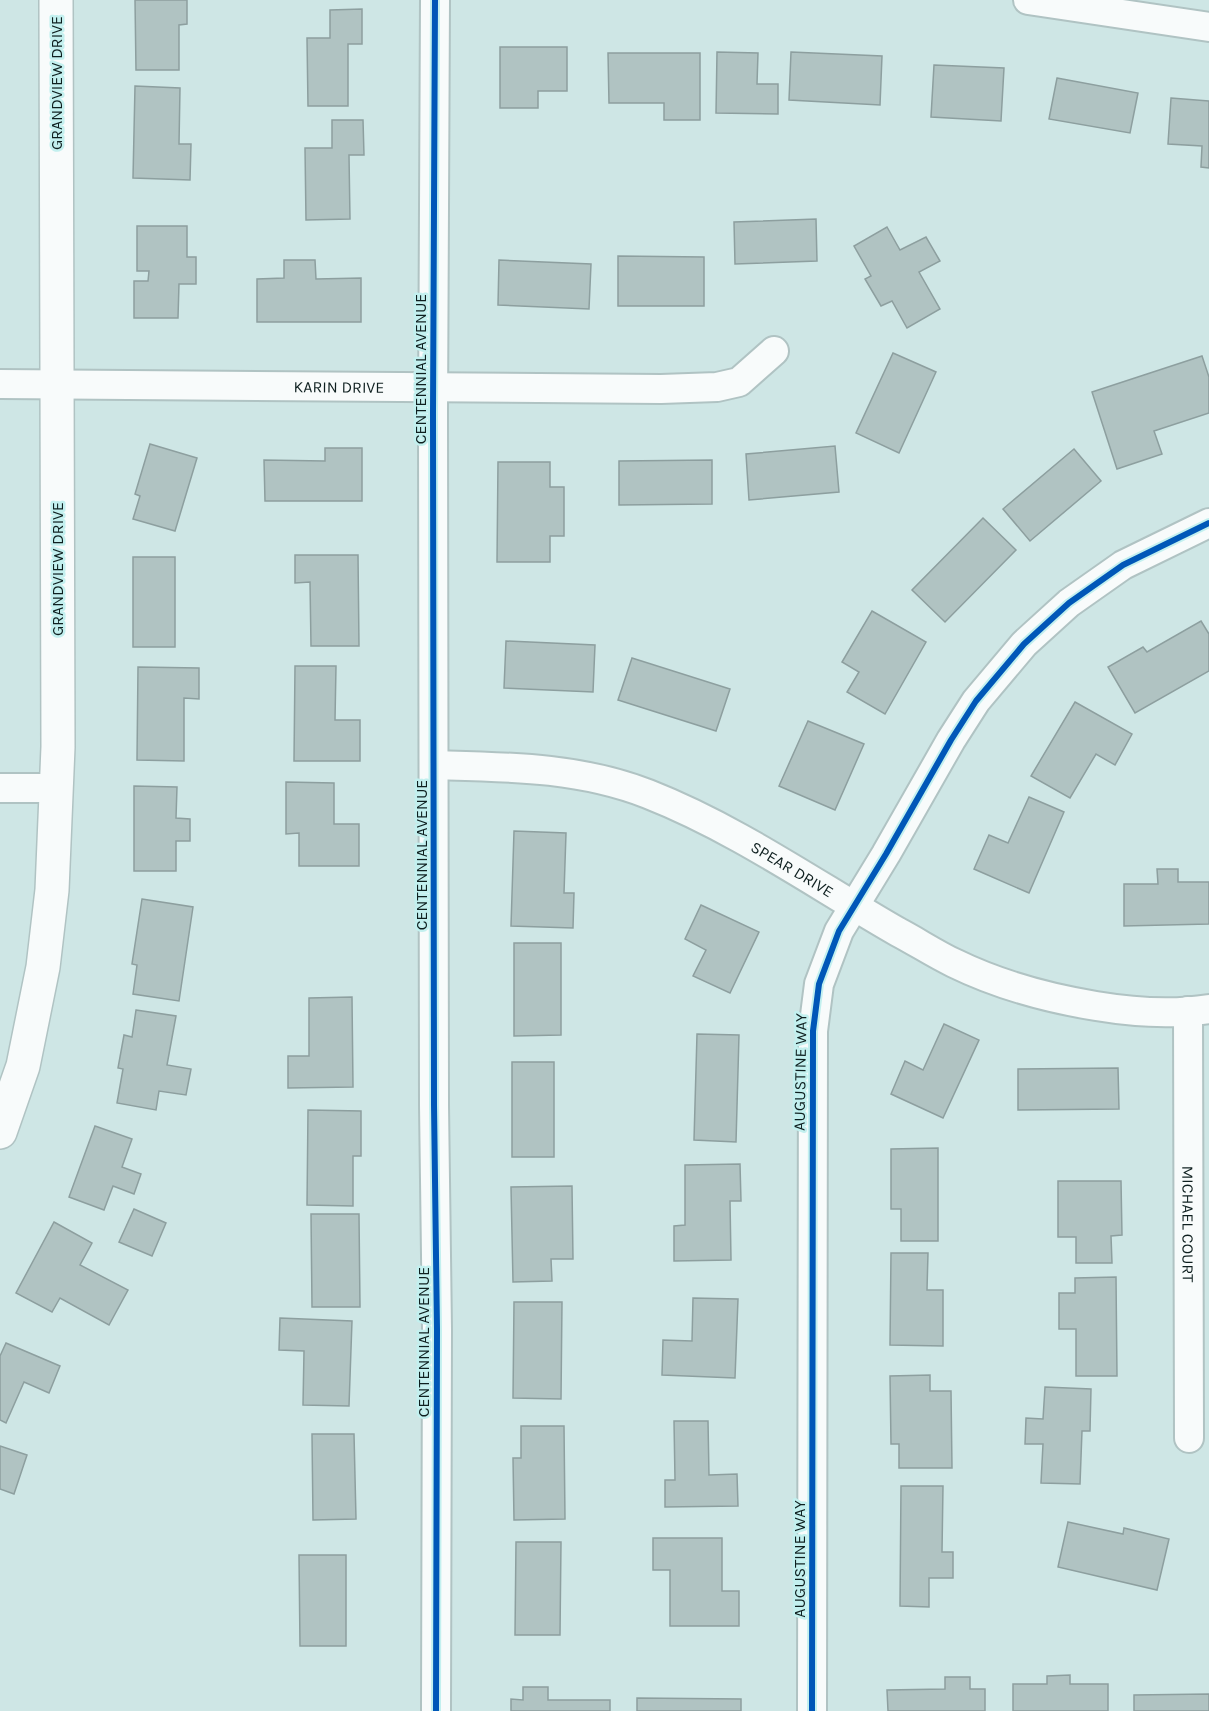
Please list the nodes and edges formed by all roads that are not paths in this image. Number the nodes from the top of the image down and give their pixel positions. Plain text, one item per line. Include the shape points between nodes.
1 (56, 0) edge
2 (435, 0) edge
3 (1028, 0) edge
4 (1209, 27) edge
5 (774, 351) dead end
6 (0, 384) edge
7 (57, 385) junction
8 (434, 387) junction
9 (1209, 524) edge
10 (434, 765) junction
11 (0, 788) edge
12 (56, 788) junction
13 (854, 907) junction
14 (1198, 1010) edge
15 (0, 1132) edge
16 (1189, 1438) dead end
17 (436, 1711) edge
18 (812, 1711) edge

1 - 7 street, GRANDVIEW DRIVE
2 - 8 street, CENTENNIAL AVENUE
3 - 4 street
5 - 8 street, KARIN DRIVE via 739,382 717,387
6 - 7 street, KARIN DRIVE
7 - 8 street, KARIN DRIVE
7 - 12 street, GRANDVIEW DRIVE
8 - 10 street, CENTENNIAL AVENUE
9 - 13 street, AUGUSTINE WAY via 1123,565 1069,603 1024,644 970,711
10 - 13 street, SPEAR DRIVE via 563,771 646,793 768,854
10 - 17 street, CENTENNIAL AVENUE
11 - 12 street
12 - 15 street, GRANDVIEW DRIVE via 52,890 43,967 23,1065
13 - 14 street, SPEAR DRIVE via 953,963 1007,985 1068,1002 1132,1012
13 - 18 street, AUGUSTINE WAY via 839,931 819,984 813,1031
14 - 16 street, MICHAEL COURT

